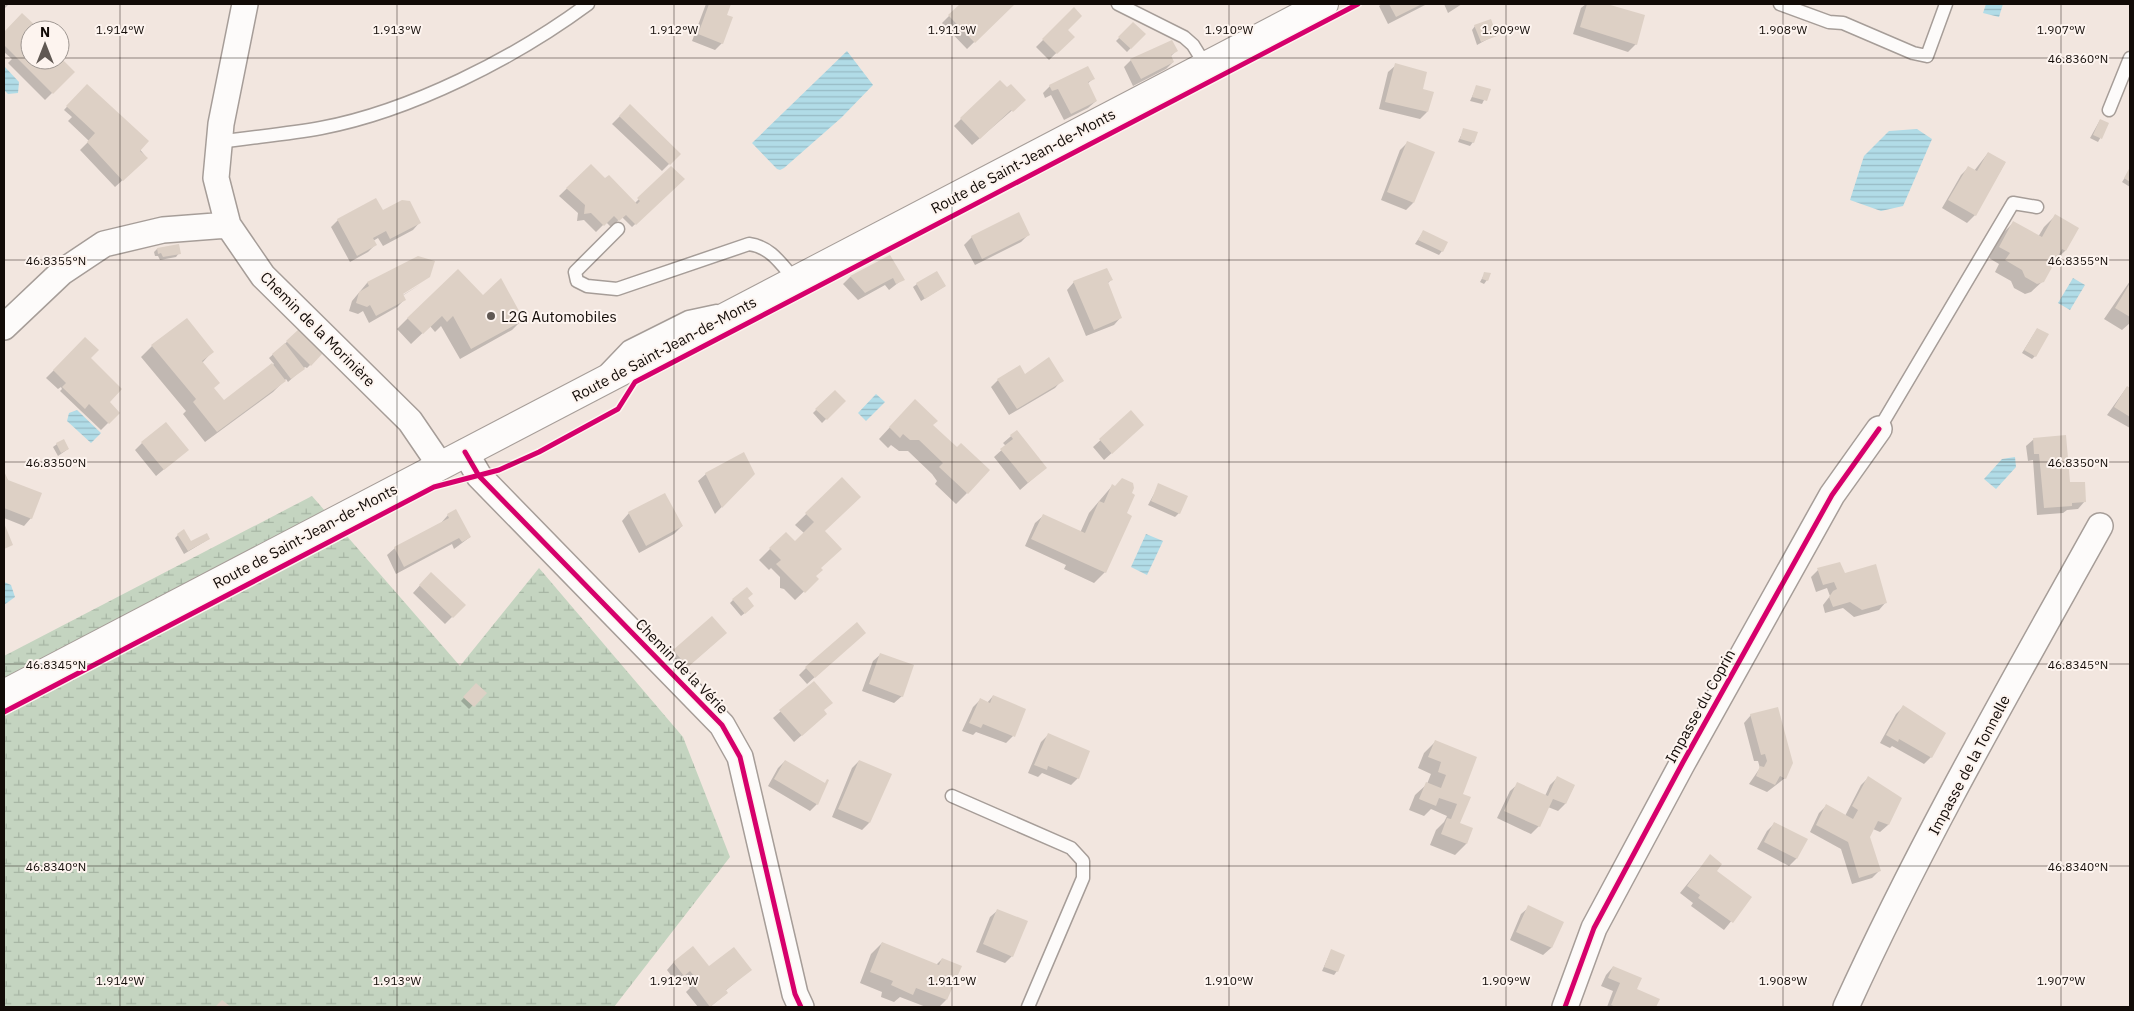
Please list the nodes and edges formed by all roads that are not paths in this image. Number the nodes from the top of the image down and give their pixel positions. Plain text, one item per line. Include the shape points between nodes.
1 (246, 4) edge
2 (588, 4) edge
3 (1118, 4) edge
4 (1324, 4) edge
5 (1780, 4) edge
6 (1946, 4) edge
7 (2130, 58) edge
8 (1206, 66) junction
9 (2109, 110) dead end
10 (219, 142) junction
11 (2037, 206) dead end
12 (228, 225) junction
13 (618, 229) dead end
14 (796, 280) junction
15 (4, 327) edge
16 (1879, 429) joint
17 (465, 452) junction
18 (440, 465) junction
19 (2100, 526) dead end
20 (4, 694) edge
21 (952, 796) dead end
22 (801, 1007) edge
23 (1028, 1007) edge
24 (1565, 1007) edge
25 (1846, 1007) edge

1 - 10 street, Chemin de la Morinière
2 - 10 lane via 505,58 372,115 322,128
3 - 8 lane via 1184,37
4 - 8 main road, Route de Saint-Jean-de-Monts
5 - 6 lane via 1829,22 1843,23 1927,56
7 - 9 lane
8 - 14 main road, Route de Saint-Jean-de-Monts
10 - 12 street, Chemin de la Morinière via 216,178
11 - 16 lane via 2013,203
12 - 15 street via 162,230 104,244 62,272
12 - 18 street, Chemin de la Morinière via 263,276 410,421
13 - 14 lane via 575,272 577,281 587,286 617,288 749,244 770,251
14 - 17 main road, Route de Saint-Jean-de-Monts
16 - 24 street, Impasse du Coprin via 1832,494 1682,764 1594,928
17 - 18 main road, Route de Saint-Jean-de-Monts
17 - 22 street, Chemin de la Vérie via 479,476 722,725 740,757 795,994
18 - 20 main road, Route de Saint-Jean-de-Monts
19 - 25 street, Impasse de la Tonnelle via 1965,770
21 - 23 lane via 1071,848 1083,861 1083,878

